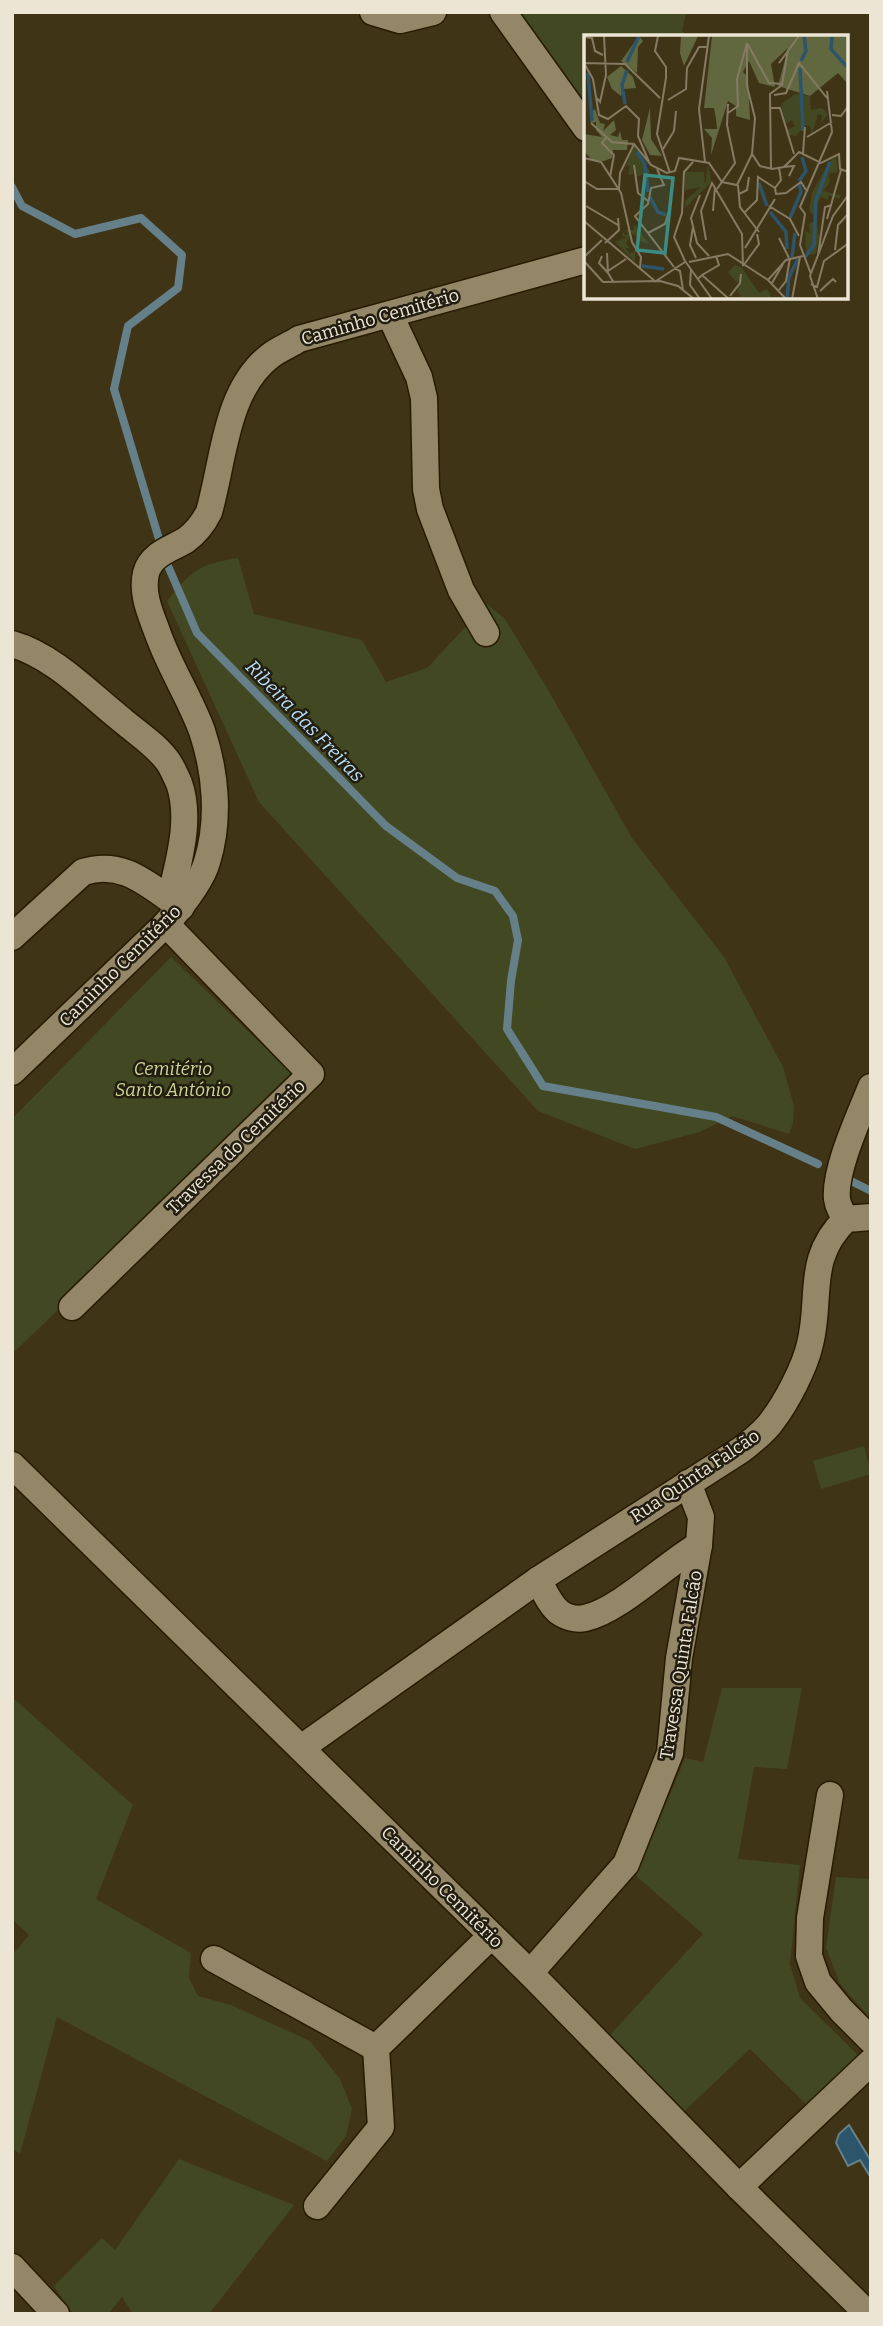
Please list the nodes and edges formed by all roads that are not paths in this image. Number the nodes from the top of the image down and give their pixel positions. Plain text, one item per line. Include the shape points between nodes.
1 (373, 12) edge
2 (433, 12) edge
3 (503, 12) edge
4 (584, 125) edge
5 (584, 261) edge
6 (390, 315) junction
7 (485, 633) dead end
8 (12, 644) edge
9 (172, 910) junction
10 (12, 937) edge
11 (12, 1072) edge
12 (871, 1087) edge
13 (858, 1218) edge
14 (72, 1307) dead end
15 (12, 1465) edge
16 (688, 1483) junction
17 (699, 1545) junction
18 (538, 1580) junction
19 (301, 1748) junction
20 (830, 1795) dead end
21 (491, 1937) junction
22 (214, 1959) dead end
23 (530, 1973) junction
24 (871, 2040) edge
25 (376, 2048) junction
26 (871, 2062) edge
27 (739, 2187) junction
28 (317, 2207) dead end
29 (12, 2267) edge
30 (56, 2314) edge
31 (868, 2314) edge

1 - 2 street via 400,20
3 - 4 street
5 - 6 street, Caminho Cemitério
6 - 7 street via 425,398 430,509 461,590
6 - 9 street, Caminho Cemitério via 299,339 270,356 248,380 234,410 203,524 156,556 147,570 148,605 167,659 201,730 215,794 206,864
8 - 9 street via 53,664 169,763 183,806
9 - 10 street via 128,873 96,868 83,872
9 - 11 street, Caminho Cemitério
9 - 14 street, Travessa do Cemitério via 311,1074
12 - 13 street, Rua Quinta Falcão via 839,1174 839,1208
13 - 16 street, Rua Quinta Falcão via 832,1233 824,1249 811,1342 772,1421 741,1450
15 - 19 street, Caminho Cemitério
16 - 17 street, Travessa Quinta Falcão via 701,1517
16 - 18 street, Rua Quinta Falcão
17 - 18 street via 620,1600 583,1619 557,1611
17 - 23 street, Travessa Quinta Falcão via 666,1766 626,1864
18 - 19 street, Rua Quinta Falcão
19 - 21 street, Caminho Cemitério
20 - 24 street via 810,1918 809,1956 818,1982
21 - 23 street, Caminho Cemitério
21 - 25 street
22 - 25 street
23 - 27 street, Caminho Cemitério
25 - 28 street via 381,2127
26 - 27 street
27 - 31 street, Caminho Cemitério
29 - 30 street

